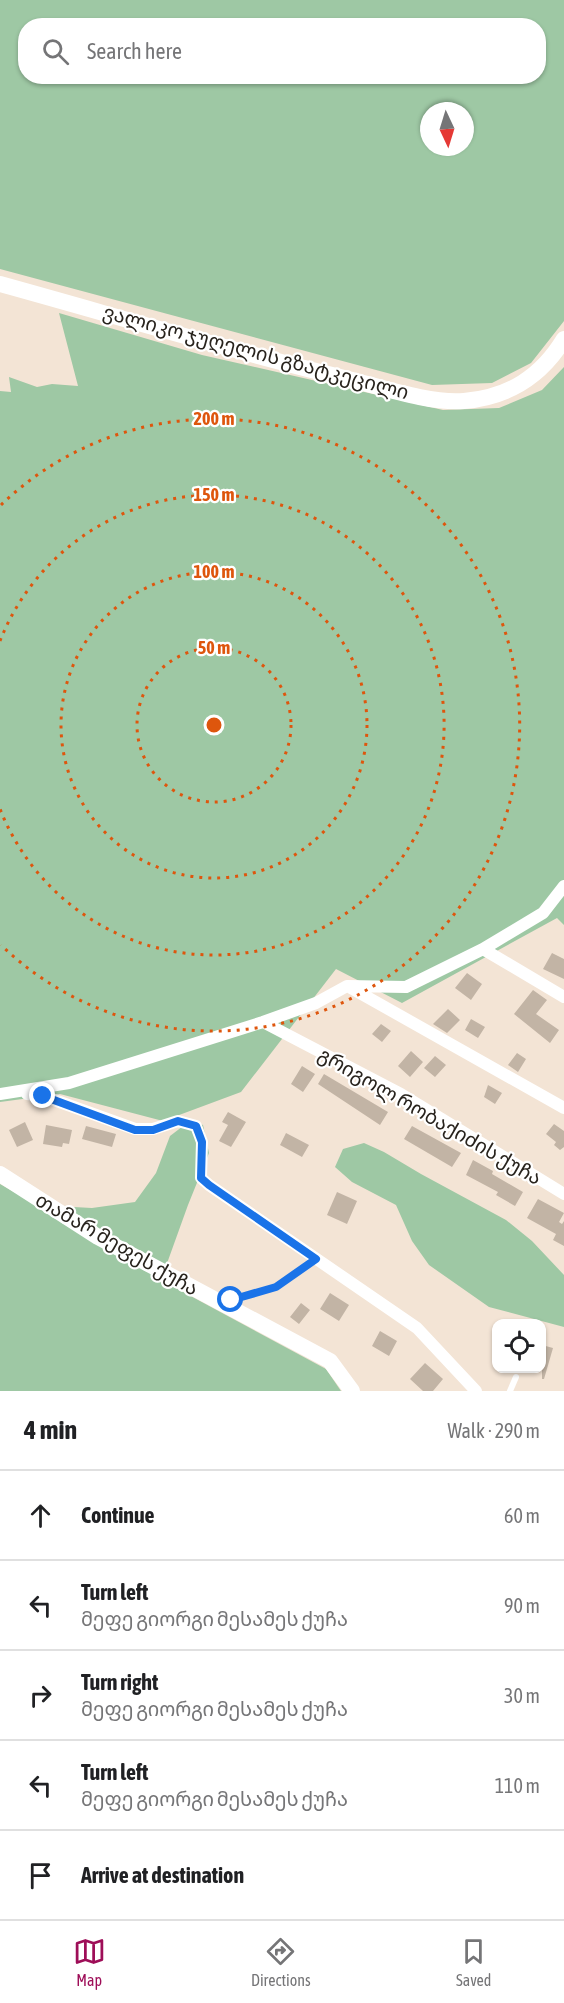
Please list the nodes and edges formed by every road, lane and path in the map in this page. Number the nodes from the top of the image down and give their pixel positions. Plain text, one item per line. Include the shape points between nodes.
1 (0, 284) edge
2 (564, 339) edge
3 (564, 886) edge
4 (483, 949) junction
5 (347, 986) junction
6 (564, 998) edge
7 (263, 1022) junction
8 (14, 1093) junction
9 (0, 1094) edge
10 (564, 1108) edge
11 (0, 1174) edge
12 (564, 1194) edge
13 (316, 1259) junction
14 (227, 1307) junction
15 (516, 1377) dead end
16 (352, 1391) edge
17 (476, 1391) edge
18 (510, 1391) edge

1 - 2 main road, ვალიკო ჯუღელის გზატკეცილი via 273,361 431,398 461,401 516,388 537,372
3 - 4 street via 543,913
4 - 5 street via 406,987
4 - 6 street
5 - 7 street via 316,1003
5 - 10 street
7 - 8 street via 69,1083
7 - 12 street, გრიგოლ რობაქიძის ქუჩა via 401,1094
8 - 9 street
8 - 13 street via 43,1096 135,1130 153,1130 178,1121 196,1126 202,1142 201,1178
11 - 14 main road, თამარ მეფეს ქუჩა via 98,1237
13 - 14 path via 276,1287 239,1296
13 - 17 street via 417,1328
14 - 16 main road, თამარ მეფეს ქუჩა via 330,1361
15 - 18 lane

